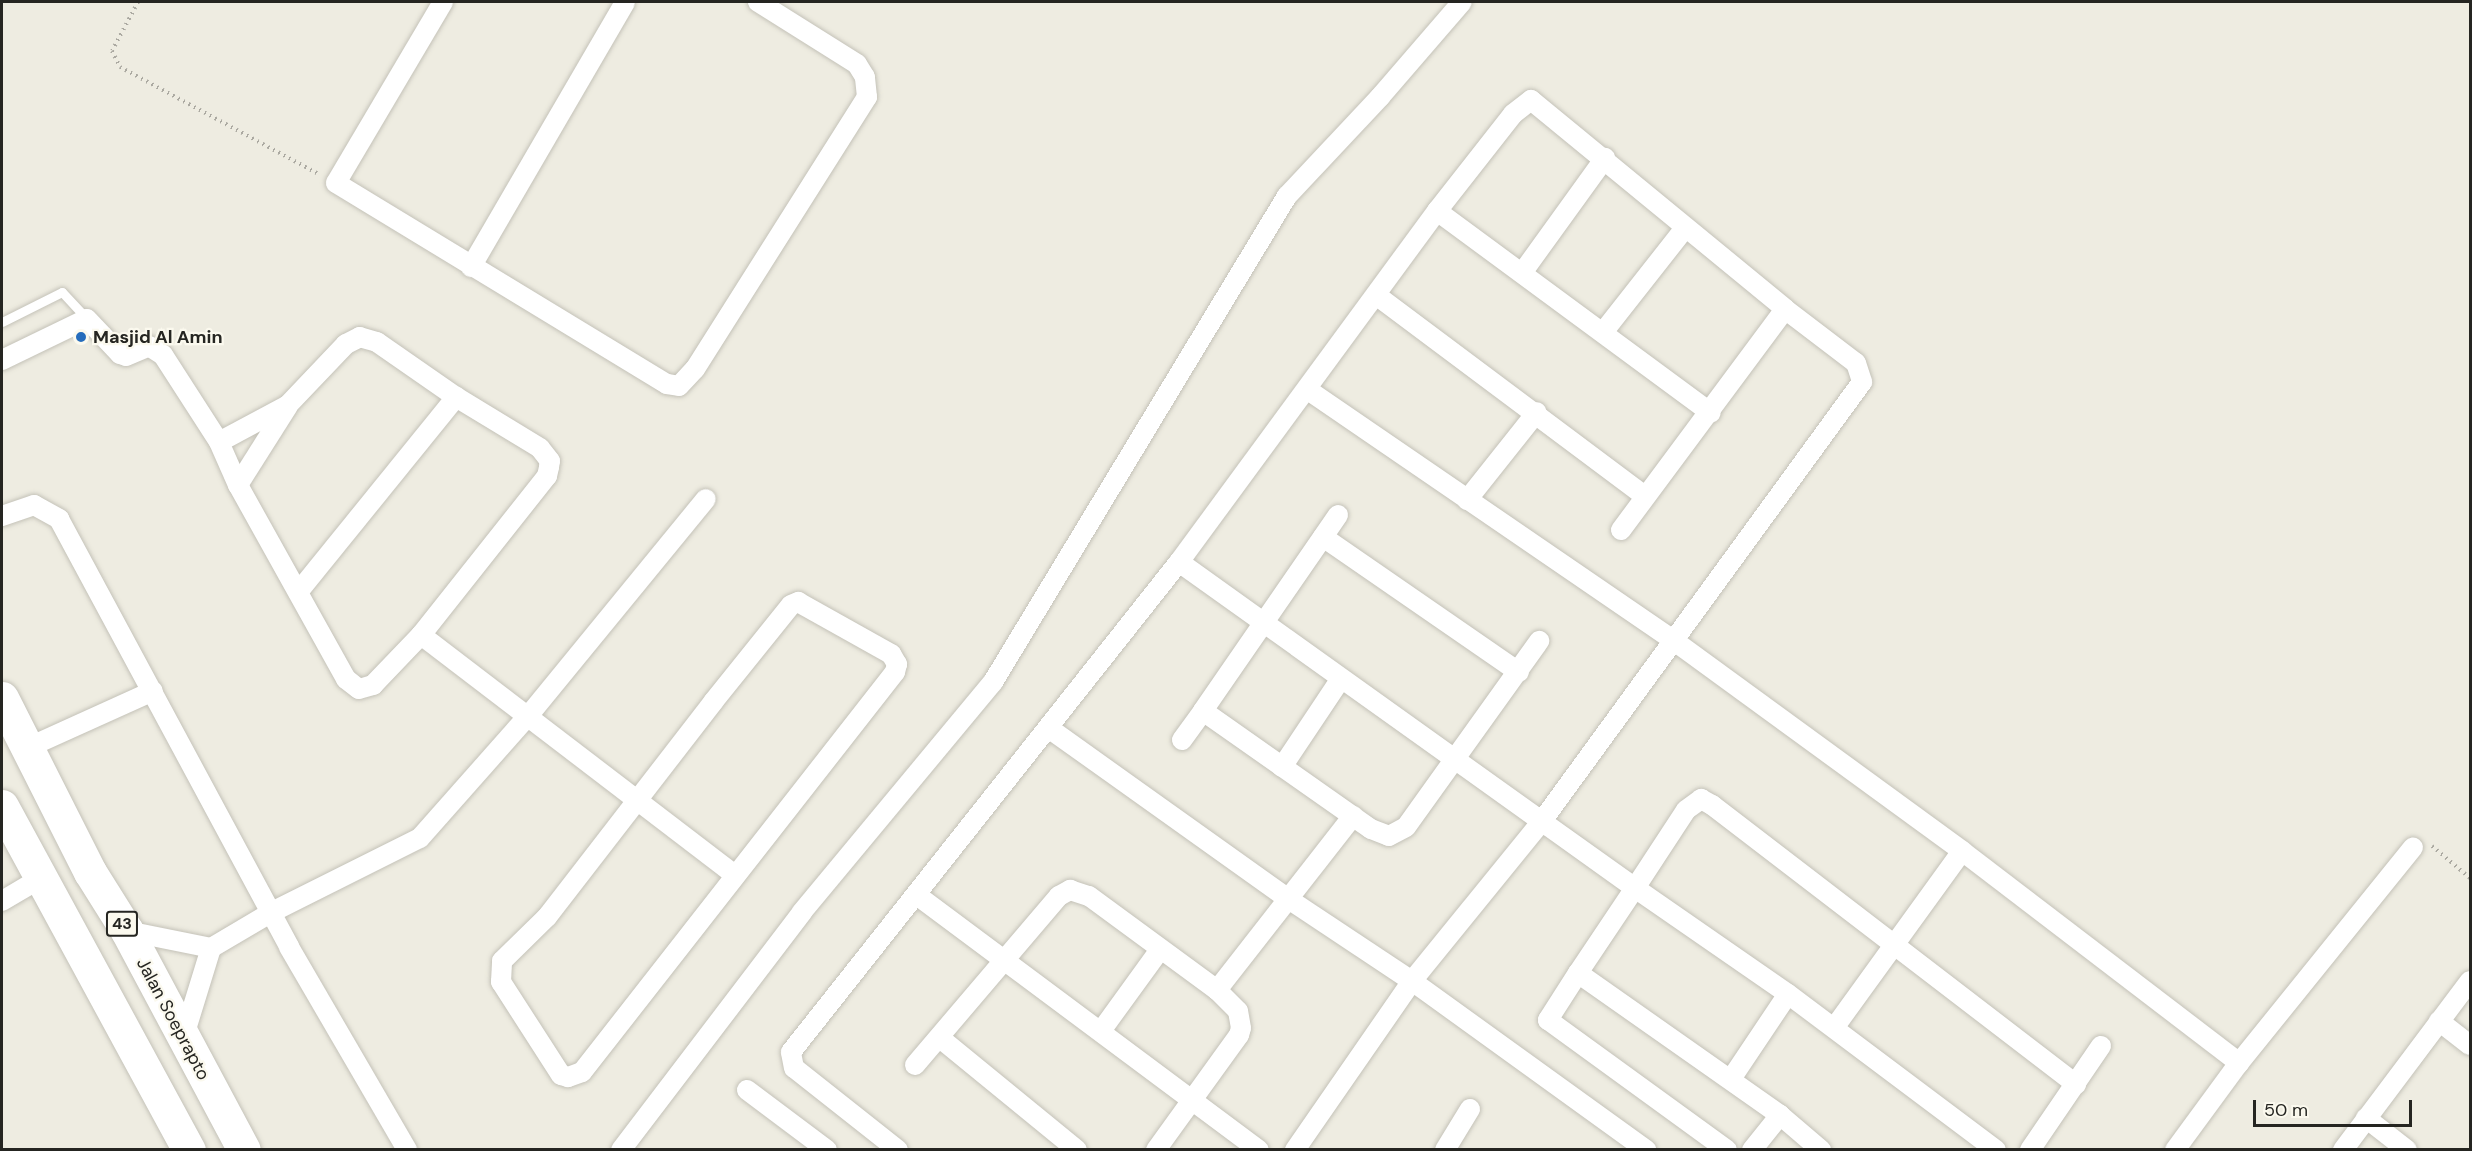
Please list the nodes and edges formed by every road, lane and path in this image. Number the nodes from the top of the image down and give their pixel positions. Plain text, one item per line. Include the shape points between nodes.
1 (138, 2) edge
2 (443, 2) edge
3 (625, 2) edge
4 (758, 2) edge
5 (1462, 2) edge
6 (1605, 158) junction
7 (336, 183) junction
8 (1437, 211) junction
9 (1685, 228) junction
10 (471, 267) junction
11 (1522, 273) junction
12 (1376, 295) junction
13 (1785, 309) junction
14 (87, 319) junction
15 (2, 322) edge
16 (1604, 331) junction
17 (2, 360) edge
18 (1308, 390) junction
19 (456, 397) junction
20 (288, 405) junction
21 (1537, 412) junction
22 (1711, 413) junction
23 (219, 442) junction
24 (238, 485) junction
25 (1645, 496) junction
26 (706, 499) dead end
27 (1467, 500) junction
28 (1338, 515) dead end
29 (2, 516) edge
30 (1621, 530) dead end
31 (1323, 537) junction
32 (1179, 562) junction
33 (299, 591) junction
34 (1263, 622) junction
35 (421, 635) junction
36 (1673, 640) junction
37 (1539, 641) dead end
38 (1519, 672) junction
39 (1340, 680) junction
40 (153, 691) junction
41 (2, 698) edge
42 (1203, 711) junction
43 (529, 715) junction
44 (1050, 729) junction
45 (1182, 740) dead end
46 (27, 748) junction
47 (1456, 762) junction
48 (1281, 767) junction
49 (636, 801) junction
50 (2, 806) edge
51 (1353, 816) junction
52 (1542, 821) junction
53 (2413, 847) joint
54 (1962, 851) junction
55 (734, 874) junction
56 (41, 878) junction
57 (2470, 878) edge
58 (1635, 888) junction
59 (918, 896) junction
60 (1290, 900) junction
61 (2, 901) edge
62 (272, 912) junction
63 (127, 931) junction
64 (1894, 945) junction
65 (211, 948) junction
66 (1159, 951) junction
67 (1002, 961) junction
68 (1578, 973) junction
69 (1412, 981) junction
70 (2470, 981) edge
71 (1217, 990) junction
72 (1788, 994) junction
73 (2439, 1021) junction
74 (1834, 1028) junction
75 (1101, 1031) junction
76 (939, 1038) junction
77 (183, 1040) junction
78 (2470, 1045) edge
79 (2101, 1046) dead end
80 (2238, 1063) junction
81 (915, 1065) dead end
82 (1731, 1079) junction
83 (2076, 1084) junction
84 (747, 1090) dead end
85 (1192, 1104) junction
86 (1470, 1109) dead end
87 (1780, 1115) junction
88 (2366, 1118) junction
89 (189, 1149) edge
90 (244, 1149) edge
91 (407, 1149) edge
92 (621, 1149) edge
93 (827, 1149) edge
94 (898, 1149) edge
95 (1077, 1149) edge
96 (1156, 1149) edge
97 (1259, 1149) edge
98 (1295, 1149) edge
99 (1445, 1149) edge
100 (1646, 1149) edge
101 (1727, 1149) edge
102 (1752, 1149) edge
103 (1821, 1149) edge
104 (1996, 1149) edge
105 (2030, 1149) edge
106 (2175, 1149) edge
107 (2343, 1149) edge
108 (2407, 1149) edge

1 - 7 path via 112,51 120,67
2 - 7 street
3 - 10 street
4 - 10 street via 856,64 865,77 867,97 685,381 679,386 667,384
5 - 92 street via 1380,98 1287,196 993,682 802,912
6 - 8 street via 1528,100
6 - 9 street
6 - 11 street
7 - 10 street
8 - 11 street
8 - 12 street
9 - 13 street
9 - 16 street
11 - 16 street
12 - 18 street
12 - 21 street
13 - 22 street
13 - 36 street via 1856,363 1862,382
14 - 15 lane via 62,292
14 - 17 street
14 - 23 street via 120,354 126,356 149,346 163,355
16 - 22 street
18 - 27 street
18 - 32 street
19 - 20 street via 377,342 360,337 346,344
19 - 33 street
19 - 35 street via 540,447 550,460 549,467 547,476
20 - 23 street
20 - 24 street
21 - 25 street
21 - 27 street
22 - 25 street
23 - 24 street
24 - 33 street
25 - 30 street
26 - 43 street
27 - 36 street
28 - 31 street
29 - 40 street via 34,505 59,519
31 - 34 street
31 - 38 street
32 - 34 street
32 - 44 street
33 - 35 street via 346,679 359,689 373,685
34 - 39 street
34 - 42 street
35 - 43 street
36 - 52 street
36 - 54 street
37 - 38 street
38 - 47 street
39 - 47 street
39 - 48 street
40 - 46 street
40 - 62 street
41 - 46 highway, Jalan Soeprapto / 43
42 - 45 street
42 - 48 street
43 - 49 street
43 - 62 street via 420,838
44 - 59 street
44 - 60 street
46 - 63 highway, Jalan Soeprapto / 43 via 90,872
47 - 51 street via 1400,833 1384,835
47 - 52 street
48 - 51 street
49 - 55 street
49 - 55 street via 547,917 502,961 501,982 557,1071 568,1077 582,1072
49 - 55 street via 794,602 805,603 891,654 896,669 888,683
50 - 56 highway
51 - 60 street
52 - 58 street
52 - 69 street
53 - 57 path via 2429,844
53 - 80 street
54 - 64 street
54 - 80 street
56 - 61 street
56 - 89 highway
58 - 64 street via 1686,810 1701,799
58 - 68 street
58 - 72 street
59 - 67 street
59 - 94 street via 790,1057 794,1068
60 - 69 street
60 - 71 street
62 - 65 street
62 - 91 street
63 - 65 street
63 - 77 highway, Jalan Soeprapto / 43
64 - 74 street
64 - 83 street
65 - 77 street
66 - 67 street via 1089,896 1071,890 1059,896
66 - 71 street
66 - 75 street
67 - 75 street
67 - 76 street
68 - 82 street
68 - 101 street via 1545,1027
69 - 98 street
69 - 100 street
70 - 73 street
71 - 85 street via 1234,1005 1241,1028
72 - 74 street
72 - 82 street
73 - 78 street
73 - 88 street
74 - 104 street
75 - 85 street
76 - 81 street
76 - 95 street
77 - 90 highway, Jalan Soeprapto / 43
79 - 83 street
80 - 106 street
82 - 87 street
83 - 105 street
84 - 93 street
85 - 96 street
85 - 97 street
86 - 99 street
87 - 102 street
87 - 103 street
88 - 107 street
88 - 108 street

